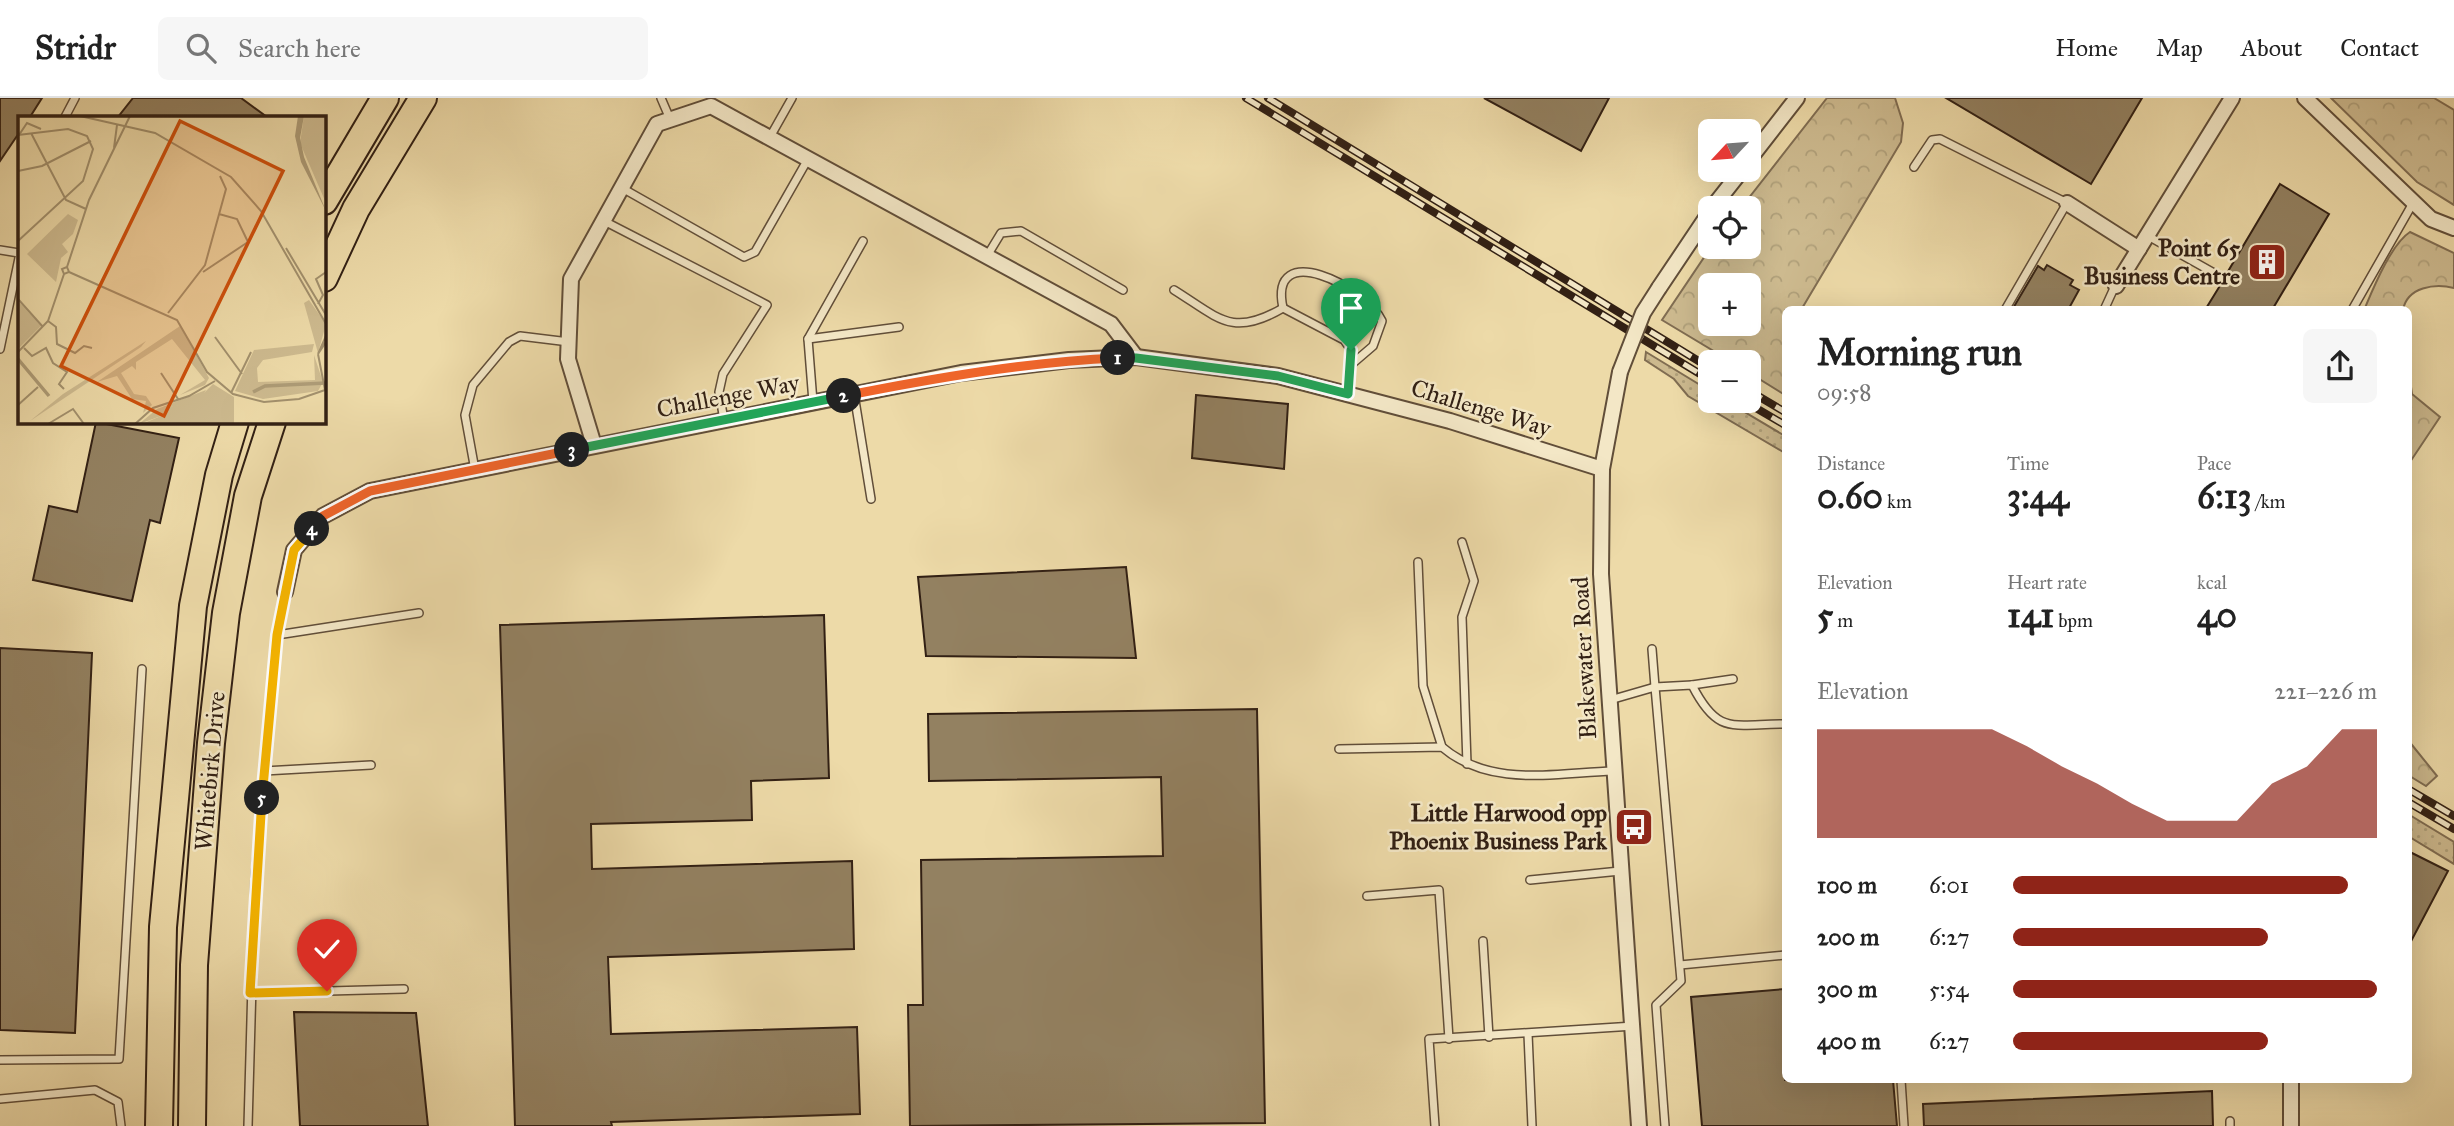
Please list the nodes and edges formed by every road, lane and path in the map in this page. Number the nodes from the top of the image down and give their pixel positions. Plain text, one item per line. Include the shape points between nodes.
1 (75, 98) edge
2 (385, 98) edge
3 (423, 98) edge
4 (661, 98) edge
5 (792, 98) edge
6 (1797, 98) edge
7 (2232, 98) edge
8 (2305, 98) edge
9 (66, 116) edge
10 (671, 120) junction
11 (769, 138) junction
12 (1761, 145) edge
13 (808, 159) junction
14 (1914, 167) dead end
15 (1733, 182) edge
16 (622, 188) junction
17 (1722, 196) edge
18 (326, 198) edge
19 (2414, 202) junction
20 (2067, 204) junction
21 (604, 221) junction
22 (2454, 228) edge
23 (1698, 230) edge
24 (2147, 235) junction
25 (863, 241) dead end
26 (2138, 249) junction
27 (0, 250) edge
28 (18, 256) edge
29 (986, 256) junction
30 (18, 261) edge
31 (326, 274) edge
32 (2223, 278) dead end
33 (2116, 286) joint
34 (1123, 290) dead end
35 (1174, 290) dead end
36 (2007, 306) edge
37 (2106, 306) edge
38 (2354, 306) edge
39 (1283, 308) junction
40 (899, 327) dead end
41 (808, 339) junction
42 (569, 342) junction
43 (0, 349) edge
44 (1136, 358) junction
45 (1352, 364) junction
46 (854, 394) junction
47 (1348, 394) junction
48 (813, 402) junction
49 (724, 420) junction
50 (233, 424) edge
51 (271, 424) edge
52 (594, 445) junction
53 (1602, 469) junction
54 (475, 470) junction
55 (871, 499) dead end
56 (1462, 542) dead end
57 (1418, 562) dead end
58 (285, 592) joint
59 (419, 613) dead end
60 (277, 635) junction
61 (1652, 649) dead end
62 (142, 669) dead end
63 (1733, 679) dead end
64 (1692, 685) junction
65 (1655, 687) junction
66 (1609, 700) junction
67 (1782, 724) edge
68 (1442, 747) junction
69 (1339, 749) dead end
70 (1467, 764) junction
71 (371, 765) dead end
72 (264, 771) junction
73 (1614, 771) junction
74 (1620, 871) junction
75 (1530, 880) dead end
76 (1367, 896) dead end
77 (1483, 941) dead end
78 (1782, 955) edge
79 (1680, 965) junction
80 (404, 989) dead end
81 (250, 993) junction
82 (1634, 1026) junction
83 (1528, 1034) junction
84 (1489, 1037) junction
85 (1449, 1039) junction
86 (0, 1060) edge
87 (1900, 1083) edge
88 (2291, 1083) edge
89 (0, 1099) edge
90 (121, 1126) edge
91 (159, 1126) edge
92 (192, 1126) edge
93 (248, 1126) edge
94 (1435, 1126) edge
95 (1532, 1126) edge
96 (1639, 1126) edge
97 (1665, 1126) edge
98 (1904, 1126) edge
99 (2291, 1126) edge

1 - 9 lane
2 - 18 highway
3 - 31 highway via 356,209
4 - 10 lane
5 - 11 lane
6 - 12 street
7 - 24 street
8 - 19 street
10 - 11 street via 710,106
10 - 16 street via 657,124
11 - 13 street
13 - 16 lane via 755,252 744,257
13 - 29 street
14 - 20 lane via 1932,140 1940,139
15 - 17 street, Blakewater Road
16 - 21 street
19 - 22 street via 2431,219
19 - 38 lane
20 - 26 street
20 - 36 lane
21 - 42 street via 571,279
21 - 49 lane via 768,305 723,374 719,392
23 - 53 street, Blakewater Road, bridge via 1643,313 1620,372
24 - 26 street
24 - 32 lane
25 - 41 lane
26 - 33 street
27 - 28 lane
29 - 34 lane via 1001,233 1021,231
29 - 44 street via 1111,324
30 - 43 lane
33 - 37 lane
35 - 39 lane via 1225,321 1241,325 1260,322
39 - 45 lane via 1344,340
39 - 45 lane via 1283,287 1293,274 1304,270 1330,278 1375,307 1382,321 1379,335
40 - 41 lane
41 - 48 lane
42 - 52 street via 568,359
42 - 54 lane via 520,336 473,385 465,415
44 - 46 street, Challenge Way via 1069,360 961,373
44 - 47 street, Challenge Way via 1278,376
45 - 47 lane
46 - 48 street, Challenge Way
46 - 55 lane
47 - 53 street, Challenge Way
48 - 49 street, Challenge Way
49 - 52 street, Challenge Way
50 - 91 highway, Whitebirk Drive via 191,619 163,927
51 - 92 highway, Whitebirk Drive via 248,496 226,612 212,730 194,965
52 - 54 street, Challenge Way
53 - 66 street, Blakewater Road via 1601,574
54 - 58 street, Challenge Way via 370,491 323,516 294,550
56 - 70 lane via 1474,581 1462,617
57 - 68 lane via 1423,686
58 - 60 lane
59 - 60 lane
60 - 72 lane
61 - 65 lane
62 - 86 lane via 119,1059
63 - 64 lane
64 - 65 lane
64 - 67 lane via 1705,711 1723,724
65 - 66 lane
65 - 79 lane
66 - 73 street, Blakewater Road
68 - 69 lane
68 - 70 lane
70 - 73 lane via 1497,776
71 - 72 lane
72 - 81 lane
73 - 74 street, Blakewater Road
74 - 75 lane
74 - 82 street, Blakewater Road
76 - 85 lane via 1439,890
77 - 84 lane
78 - 79 lane
79 - 97 lane via 1681,981 1656,1005
80 - 81 lane
81 - 93 lane
82 - 83 lane
82 - 96 street, Blakewater Road
83 - 84 lane
83 - 95 lane
84 - 85 lane
85 - 94 lane via 1429,1039
87 - 98 lane
88 - 99 street
89 - 90 lane via 95,1090 118,1102

